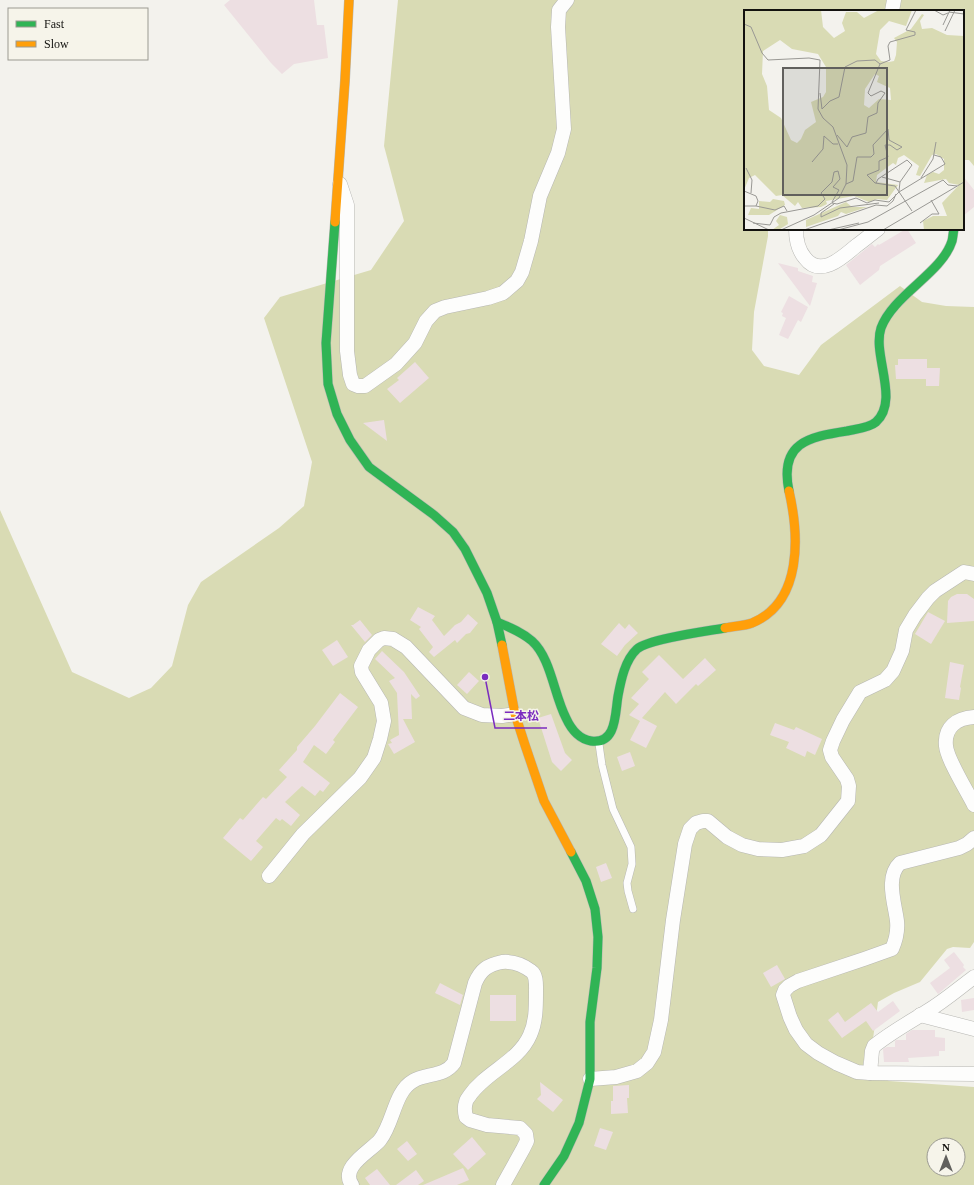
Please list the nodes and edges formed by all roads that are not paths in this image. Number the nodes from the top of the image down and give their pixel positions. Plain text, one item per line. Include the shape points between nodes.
1 (349, 0) edge
2 (567, 0) edge
3 (894, 0) edge
4 (892, 10) edge
5 (338, 178) junction
6 (796, 230) edge
7 (877, 230) edge
8 (954, 230) edge
9 (974, 574) edge
10 (497, 622) junction
11 (515, 714) junction
12 (974, 717) edge
13 (599, 742) junction
14 (974, 805) edge
15 (974, 838) edge
16 (269, 876) dead end
17 (633, 909) dead end
18 (974, 977) edge
19 (920, 1015) junction
20 (974, 1029) edge
21 (870, 1073) junction
22 (974, 1074) edge
23 (590, 1079) junction
24 (352, 1185) edge
25 (503, 1185) edge
26 (544, 1185) edge

1 - 5 street
2 - 5 street via 559,10 558,27 564,129 558,153 540,196 522,272 517,281 503,293 435,311 426,321 415,343 396,364 365,386 353,384 350,375 347,351 347,205
3 - 4 street
5 - 10 street via 326,343 328,384 337,414 350,440 369,467 453,532 465,549 487,593
6 - 7 street via 802,254 816,267 823,267 842,258
8 - 13 street via 953,243 945,254 894,308 881,327 879,336 885,399 879,419 869,426 809,440 797,446 790,456 786,469 795,531 794,562 791,577 778,604 752,623 671,638 640,647 632,656 624,674 612,730
9 - 23 street via 964,572 935,591 906,630 902,651 893,671 885,680 860,692 843,720 830,750 847,780 848,801 821,835 804,846 782,850 758,849 742,845 708,821 696,823 690,829 685,844 661,1020 654,1052 647,1063 637,1071 616,1077
10 - 11 street
10 - 13 street via 520,632 536,645 570,728 578,736 591,742
11 - 16 street via 482,715 464,708 406,647 393,639 379,640 369,650 360,666 382,703 384,721 374,758 360,778 303,834
11 - 23 street via 544,801 586,881 595,909 598,936 590,1022
12 - 14 street via 955,722 946,736 946,747 950,757
13 - 17 lane via 613,809 631,847 632,864 627,883
15 - 21 street via 959,848 900,864 896,868 892,882 897,922 896,940 892,949 798,981 785,990 783,995 790,1017 806,1044 836,1063 857,1072
18 - 19 street
19 - 20 street
19 - 21 street via 874,1046
21 - 22 street
23 - 26 street via 579,1123 564,1156
24 - 25 street via 349,1177 351,1167 380,1140 391,1121 404,1088 413,1081 451,1068 479,974 486,967 506,962 524,966 533,972 536,982 534,1023 530,1036 520,1049 474,1090 466,1102 465,1112 466,1118 470,1120 520,1128 526,1134 527,1141

